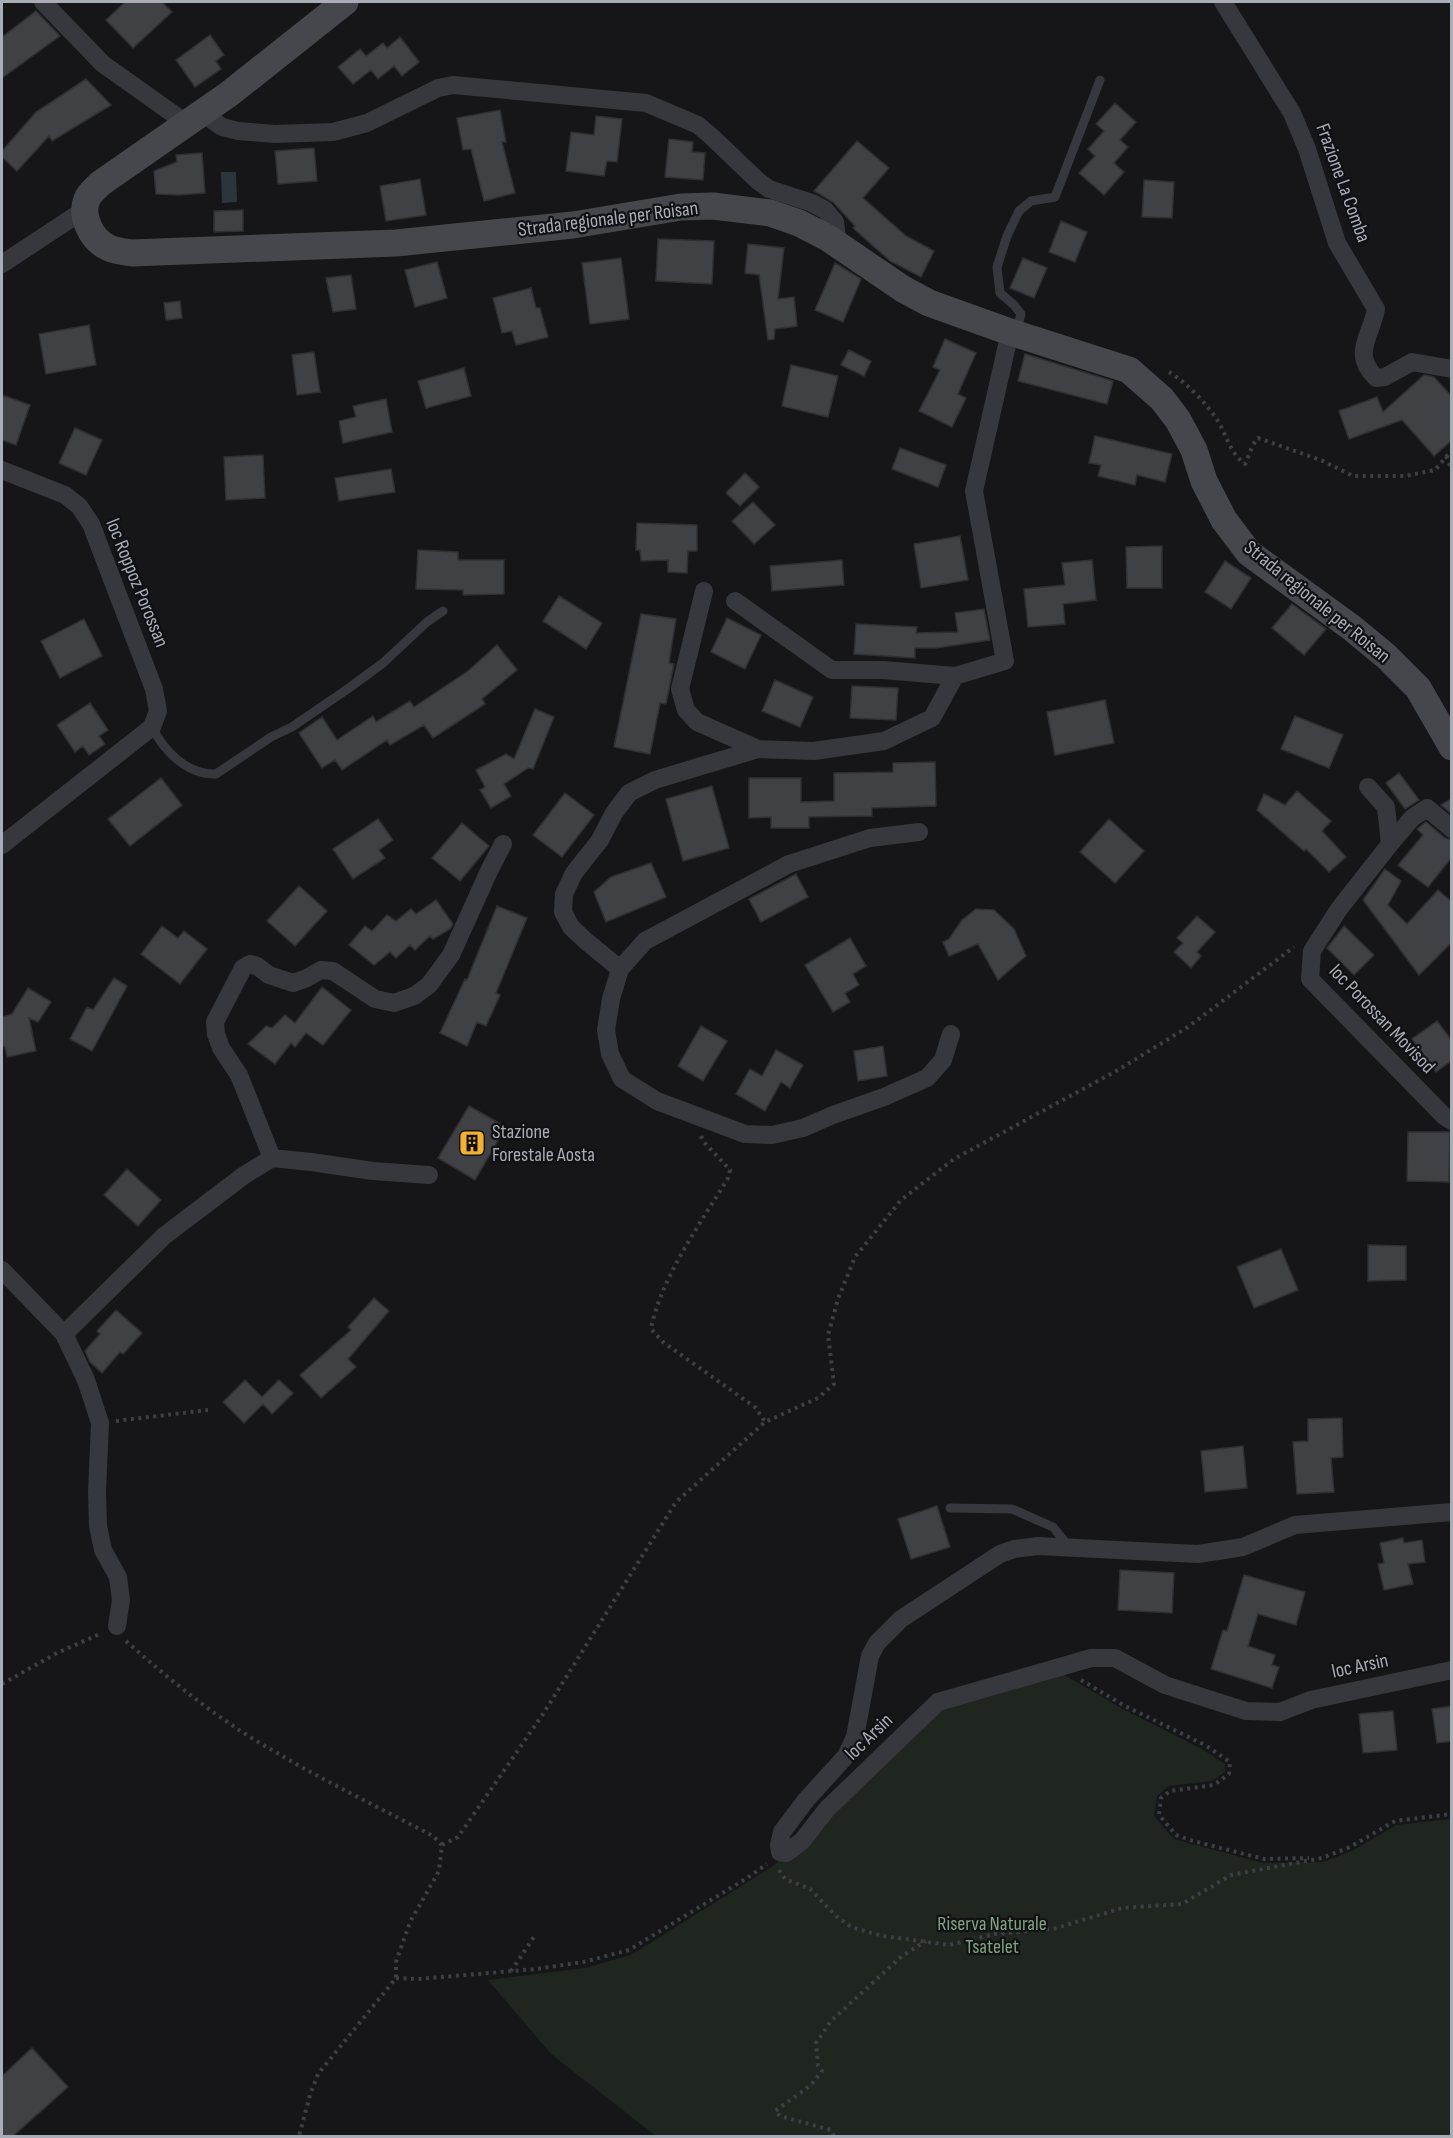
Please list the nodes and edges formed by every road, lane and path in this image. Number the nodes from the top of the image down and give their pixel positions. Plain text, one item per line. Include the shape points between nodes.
1 (43, 2) edge
2 (345, 2) edge
3 (1223, 2) edge
4 (1100, 80) dead end
5 (194, 117) junction
6 (84, 210) junction
7 (838, 245) junction
8 (2, 264) edge
9 (1010, 332) junction
10 (1452, 369) edge
11 (1144, 383) junction
12 (1452, 450) edge
13 (1446, 456) junction
14 (2, 470) edge
15 (1452, 470) edge
16 (704, 591) dead end
17 (735, 601) dead end
18 (443, 610) dead end
19 (955, 676) junction
20 (152, 727) junction
21 (1452, 747) edge
22 (758, 749) junction
23 (1368, 787) dead end
24 (1452, 828) edge
25 (919, 832) dead end
26 (503, 844) dead end
27 (1390, 844) junction
28 (2, 845) edge
29 (1324, 932) junction
30 (620, 969) junction
31 (951, 1034) dead end
32 (699, 1118) junction
33 (1452, 1121) edge
34 (272, 1158) junction
35 (429, 1175) dead end
36 (2, 1270) edge
37 (64, 1334) junction
38 (208, 1410) dead end
39 (765, 1422) junction
40 (100, 1423) junction
41 (950, 1508) dead end
42 (1452, 1512) edge
43 (1072, 1549) junction
44 (117, 1626) junction
45 (1059, 1667) junction
46 (1452, 1670) edge
47 (2, 1684) edge
48 (1452, 1814) edge
49 (441, 1845) junction
50 (1322, 1858) junction
51 (772, 1860) dead end
52 (778, 1870) dead end
53 (536, 1934) dead end
54 (926, 1941) junction
55 (511, 1971) junction
56 (396, 1978) junction
57 (299, 2136) edge
58 (834, 2136) edge

1 - 5 street via 103,64
2 - 5 main road
3 - 10 street, Frazione La Comba via 1292,113 1337,243 1376,309 1362,351 1367,369 1376,378 1412,362
4 - 9 lane via 1054,197 1032,201 1019,212 1007,236 997,267 1000,293 1021,314 1018,325
5 - 6 main road via 101,183 88,197
5 - 7 street via 238,131 333,132 367,123 438,88 453,85 646,103 698,125 769,189 825,210 835,222
6 - 7 main road, Strada regionale per Roisan via 94,236 108,248 132,253 396,243 713,206 770,213 799,223
6 - 8 street
7 - 9 main road, Strada regionale per Roisan via 929,303
9 - 11 main road, Strada regionale per Roisan via 1114,364
9 - 19 street via 974,490 1005,661
11 - 13 path via 1163,368 1182,380 1218,420 1235,457 1245,464 1258,438 1353,476 1405,477 1435,470
11 - 21 main road, Strada regionale per Roisan via 1178,420 1224,520 1249,553 1388,657 1418,688
12 - 13 path
13 - 15 path
14 - 20 street, loc Roppoz Porossan via 65,495 79,506 91,524 154,689 158,711
16 - 22 street via 680,689 686,710 697,722
17 - 19 street via 832,670
18 - 20 lane via 349,688 216,774 207,775 182,764 160,742
19 - 22 street via 932,718 884,741 814,751
20 - 28 street
22 - 30 street via 655,780 629,792 574,873 564,894 563,912 571,927
23 - 27 street via 1386,807
24 - 27 street, loc Porossan Movisod via 1427,808 1412,818
25 - 30 street via 870,838 789,864 645,941
26 - 34 street via 451,955 429,985 414,996 394,1003 375,999 333,971 321,970 293,982 250,964 243,968 215,1022 216,1035 239,1075
27 - 29 street, loc Porossan Movisod
29 - 33 street, loc Porossan Movisod via 1312,951 1310,979
29 - 39 path via 1295,946 1188,1027 1118,1070 954,1159 901,1200 855,1257 838,1299 828,1335 834,1384 818,1398
30 - 32 street via 606,1030 610,1054 622,1079 657,1101
31 - 32 street via 944,1060 927,1077 803,1128 772,1135 745,1134
32 - 39 path via 703,1141 730,1170 693,1232 655,1310 651,1329 663,1342 756,1408
34 - 35 street
34 - 37 street via 164,1236
36 - 37 street
37 - 40 street via 86,1380
38 - 40 path
39 - 49 path via 676,1503 543,1714 458,1837
40 - 44 street via 98,1526 103,1550 118,1578 121,1600
41 - 43 lane via 1012,1509 1053,1527
42 - 43 street, loc Arsin via 1295,1525 1243,1547 1198,1554
43 - 45 street, loc Arsin via 1038,1546 1000,1554 888,1631 870,1656 855,1737 846,1756 782,1832 780,1852 786,1853 802,1841 827,1809 938,1702
44 - 47 path
44 - 49 path via 124,1640 217,1715 272,1750 433,1836
45 - 46 street, loc Arsin via 1091,1658 1115,1658 1165,1685 1246,1711 1280,1712 1311,1700
45 - 50 path via 1230,1762 1229,1774 1214,1785 1170,1791 1161,1798 1159,1815 1176,1835 1264,1859
48 - 50 path via 1395,1821
49 - 56 path via 439,1871 410,1922 396,1962
50 - 54 path via 1231,1875 1182,1904 1122,1908 1053,1929 995,1934 949,1945
51 - 55 path via 629,1950 583,1962
52 - 54 path via 785,1879 810,1889 851,1927
53 - 55 path
54 - 58 path via 902,1956 831,2021 816,2043 822,2071 812,2085 774,2111 831,2130
55 - 56 path
56 - 57 path via 318,2074

